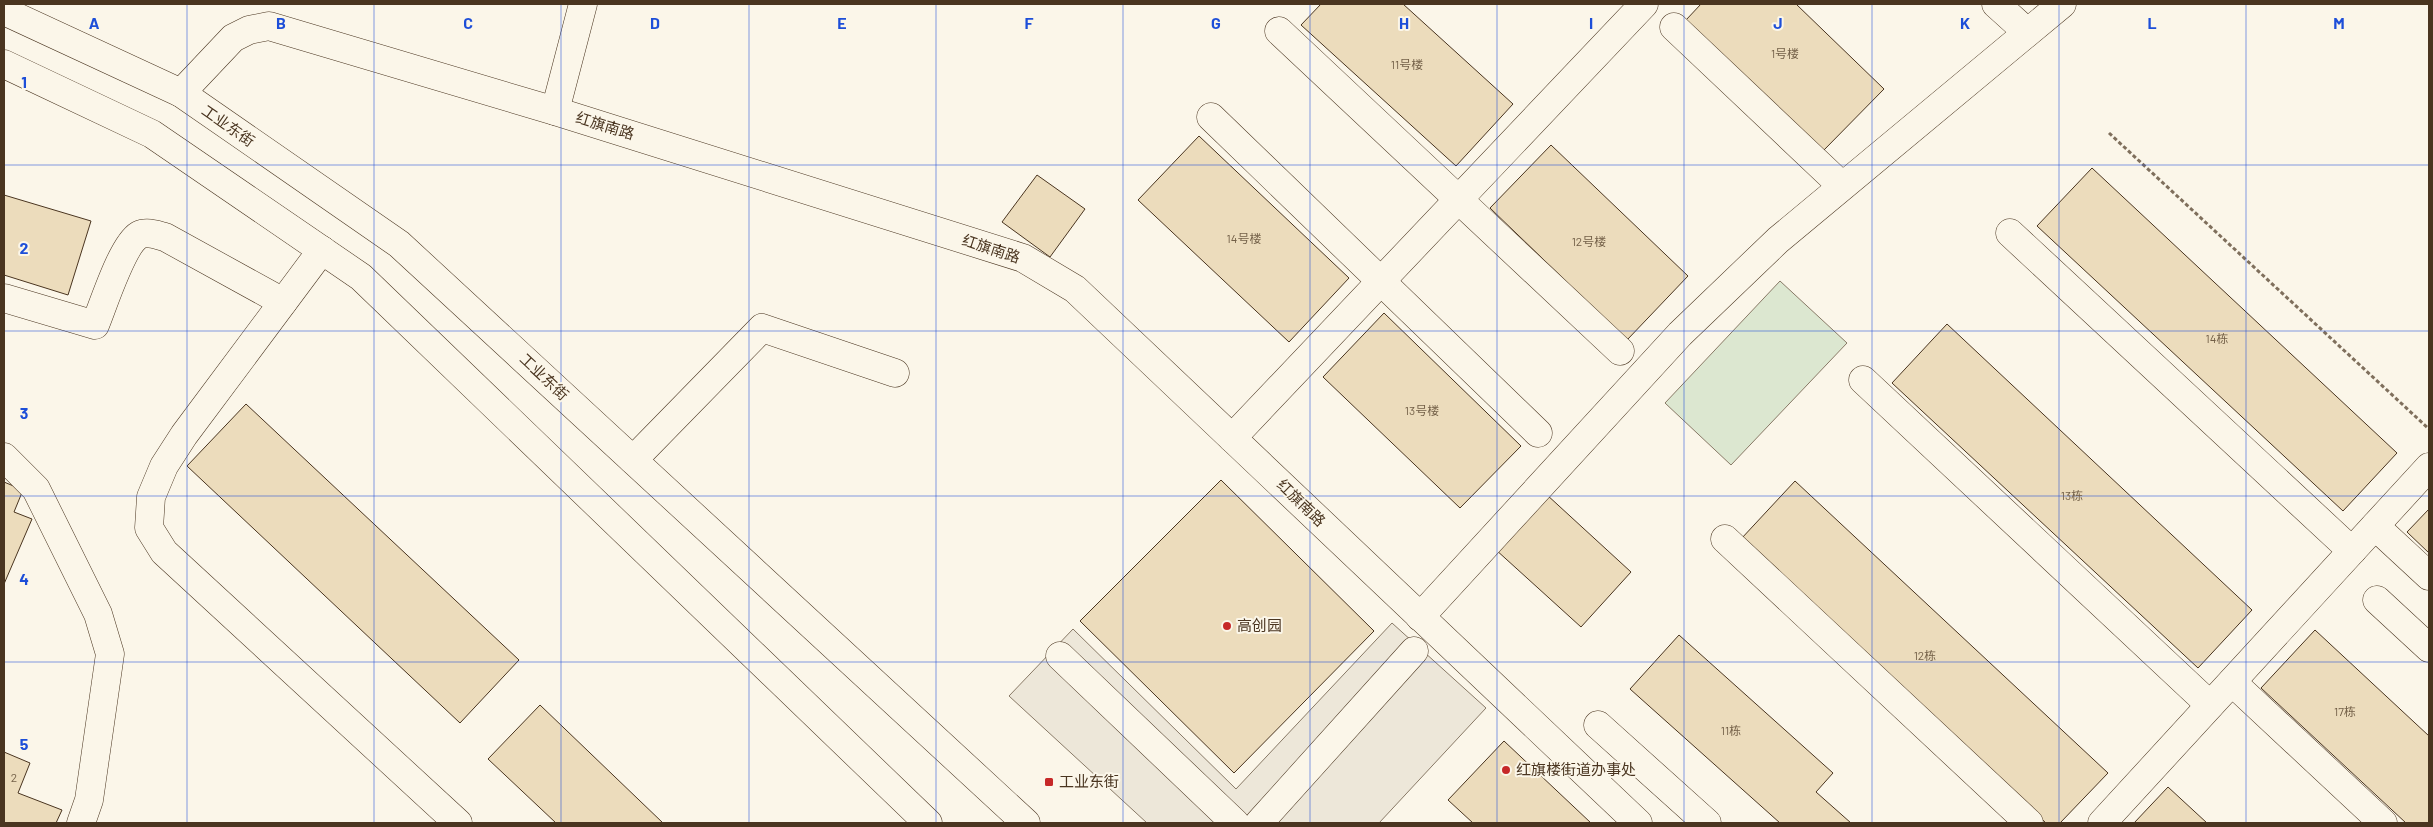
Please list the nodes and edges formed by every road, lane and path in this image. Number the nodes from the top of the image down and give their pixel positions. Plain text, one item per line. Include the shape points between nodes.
1 (583, 4) edge
2 (1644, 4) edge
3 (1996, 4) edge
4 (2062, 4) edge
5 (4, 11) edge
6 (1674, 27) dead end
7 (1279, 31) dead end
8 (2027, 32) junction
9 (4, 64) edge
10 (181, 93) junction
11 (555, 110) junction
12 (1210, 117) dead end
13 (2109, 133) dead end
14 (1842, 186) junction
15 (1459, 198) junction
16 (2010, 233) dead end
17 (322, 250) junction
18 (1380, 282) junction
19 (4, 298) edge
20 (283, 302) junction
21 (1620, 351) dead end
22 (895, 373) dead end
23 (1863, 380) dead end
24 (2429, 429) edge
25 (1538, 433) dead end
26 (1232, 438) junction
27 (4, 456) edge
28 (633, 460) junction
29 (2429, 467) edge
30 (2375, 526) junction
31 (1725, 539) dead end
32 (2352, 550) junction
33 (2429, 576) edge
34 (2377, 600) dead end
35 (1420, 617) junction
36 (2429, 648) edge
37 (1414, 651) dead end
38 (1060, 656) dead end
39 (2232, 682) junction
40 (2210, 705) junction
41 (1598, 725) dead end
42 (81, 823) edge
43 (458, 823) edge
44 (928, 823) edge
45 (1026, 823) edge
46 (1235, 823) edge
47 (1259, 823) edge
48 (1638, 823) edge
49 (1707, 823) edge
50 (2029, 823) edge
51 (2102, 823) edge
52 (2383, 823) edge

1 - 11 street
2 - 15 street
3 - 8 street
4 - 8 street
5 - 10 street, 工业东街
6 - 14 street
7 - 15 street
8 - 14 street
9 - 17 street via 152,134
10 - 11 street, 红旗南路 via 233,38 249,30 269,26
10 - 28 street, 工业东街 via 399,244
11 - 26 street, 红旗南路 via 1024,258 1075,289
12 - 18 street
13 - 24 path
14 - 35 street via 1778,240 1680,334
15 - 18 street
15 - 21 street
16 - 32 street
17 - 20 street
17 - 44 street via 362,276
18 - 25 street
18 - 26 street
19 - 20 street via 95,325 128,246 139,235 152,233 165,237
20 - 43 street via 164,466 151,497 149,528 164,552
22 - 28 street via 762,328
23 - 40 street
26 - 35 street, 红旗南路
27 - 42 street via 36,489 98,614 110,654 90,800
28 - 45 street, 工业东街
29 - 30 street
30 - 32 street
30 - 33 street
31 - 50 street
32 - 39 street
34 - 36 street
35 - 48 street, 红旗南路
37 - 47 street
38 - 46 street
39 - 40 street
39 - 52 street
40 - 51 street
41 - 49 street

